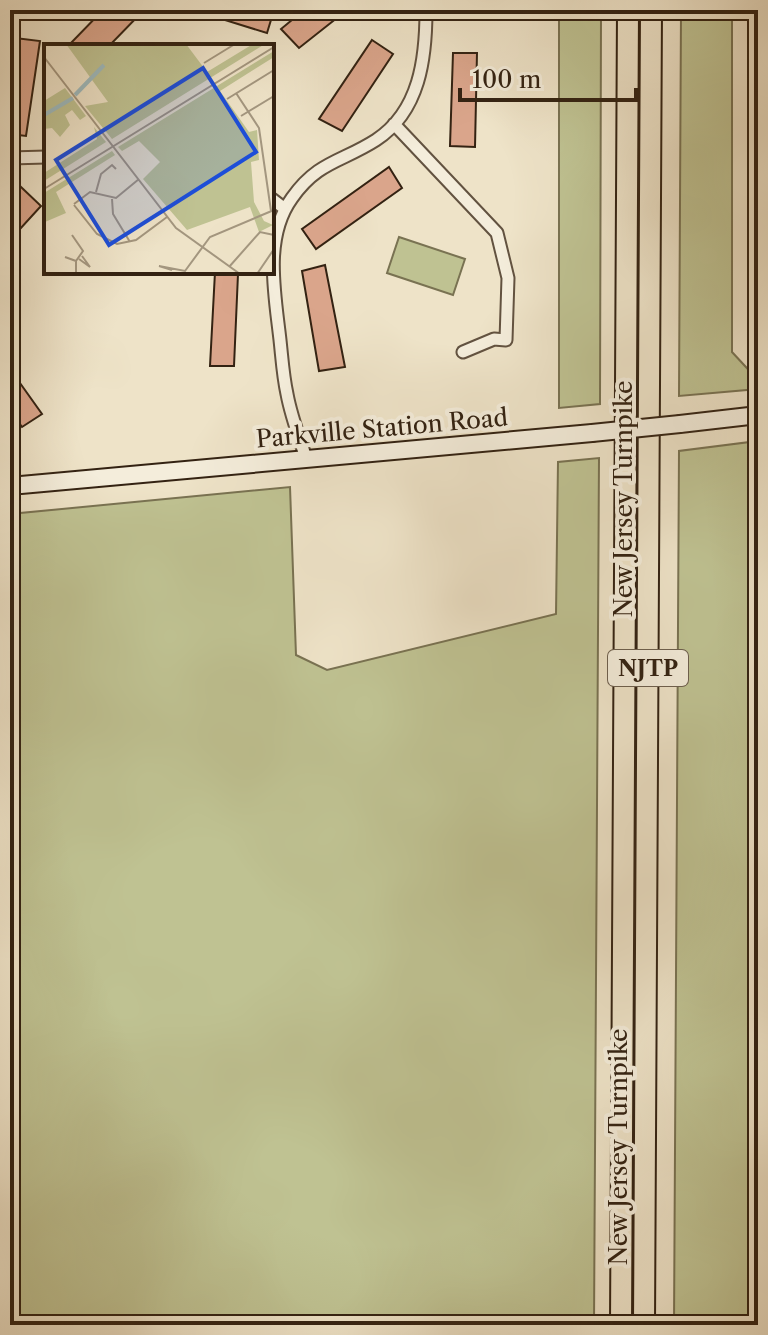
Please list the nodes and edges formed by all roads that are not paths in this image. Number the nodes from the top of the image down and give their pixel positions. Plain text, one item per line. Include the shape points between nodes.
1 (426, 10) edge
2 (628, 10) edge
3 (651, 10) edge
4 (394, 124) junction
5 (44, 157) edge
6 (10, 158) edge
7 (274, 201) edge
8 (285, 209) junction
9 (274, 262) edge
10 (273, 274) edge
11 (463, 352) dead end
12 (758, 415) edge
13 (306, 458) junction
14 (10, 486) edge
15 (621, 1325) edge
16 (644, 1325) edge

1 - 4 street via 421,76
2 - 15 highway, New Jersey Turnpike / NJTP
3 - 16 highway, New Jersey Turnpike / NJTP
4 - 8 street via 374,141 326,164 300,186
4 - 11 street via 497,233 508,278 506,340 494,339
5 - 6 street
7 - 8 street
8 - 9 street
10 - 13 street via 287,394
12 - 13 main road, Parkville Station Road, bridge
13 - 14 main road, Parkville Station Road

